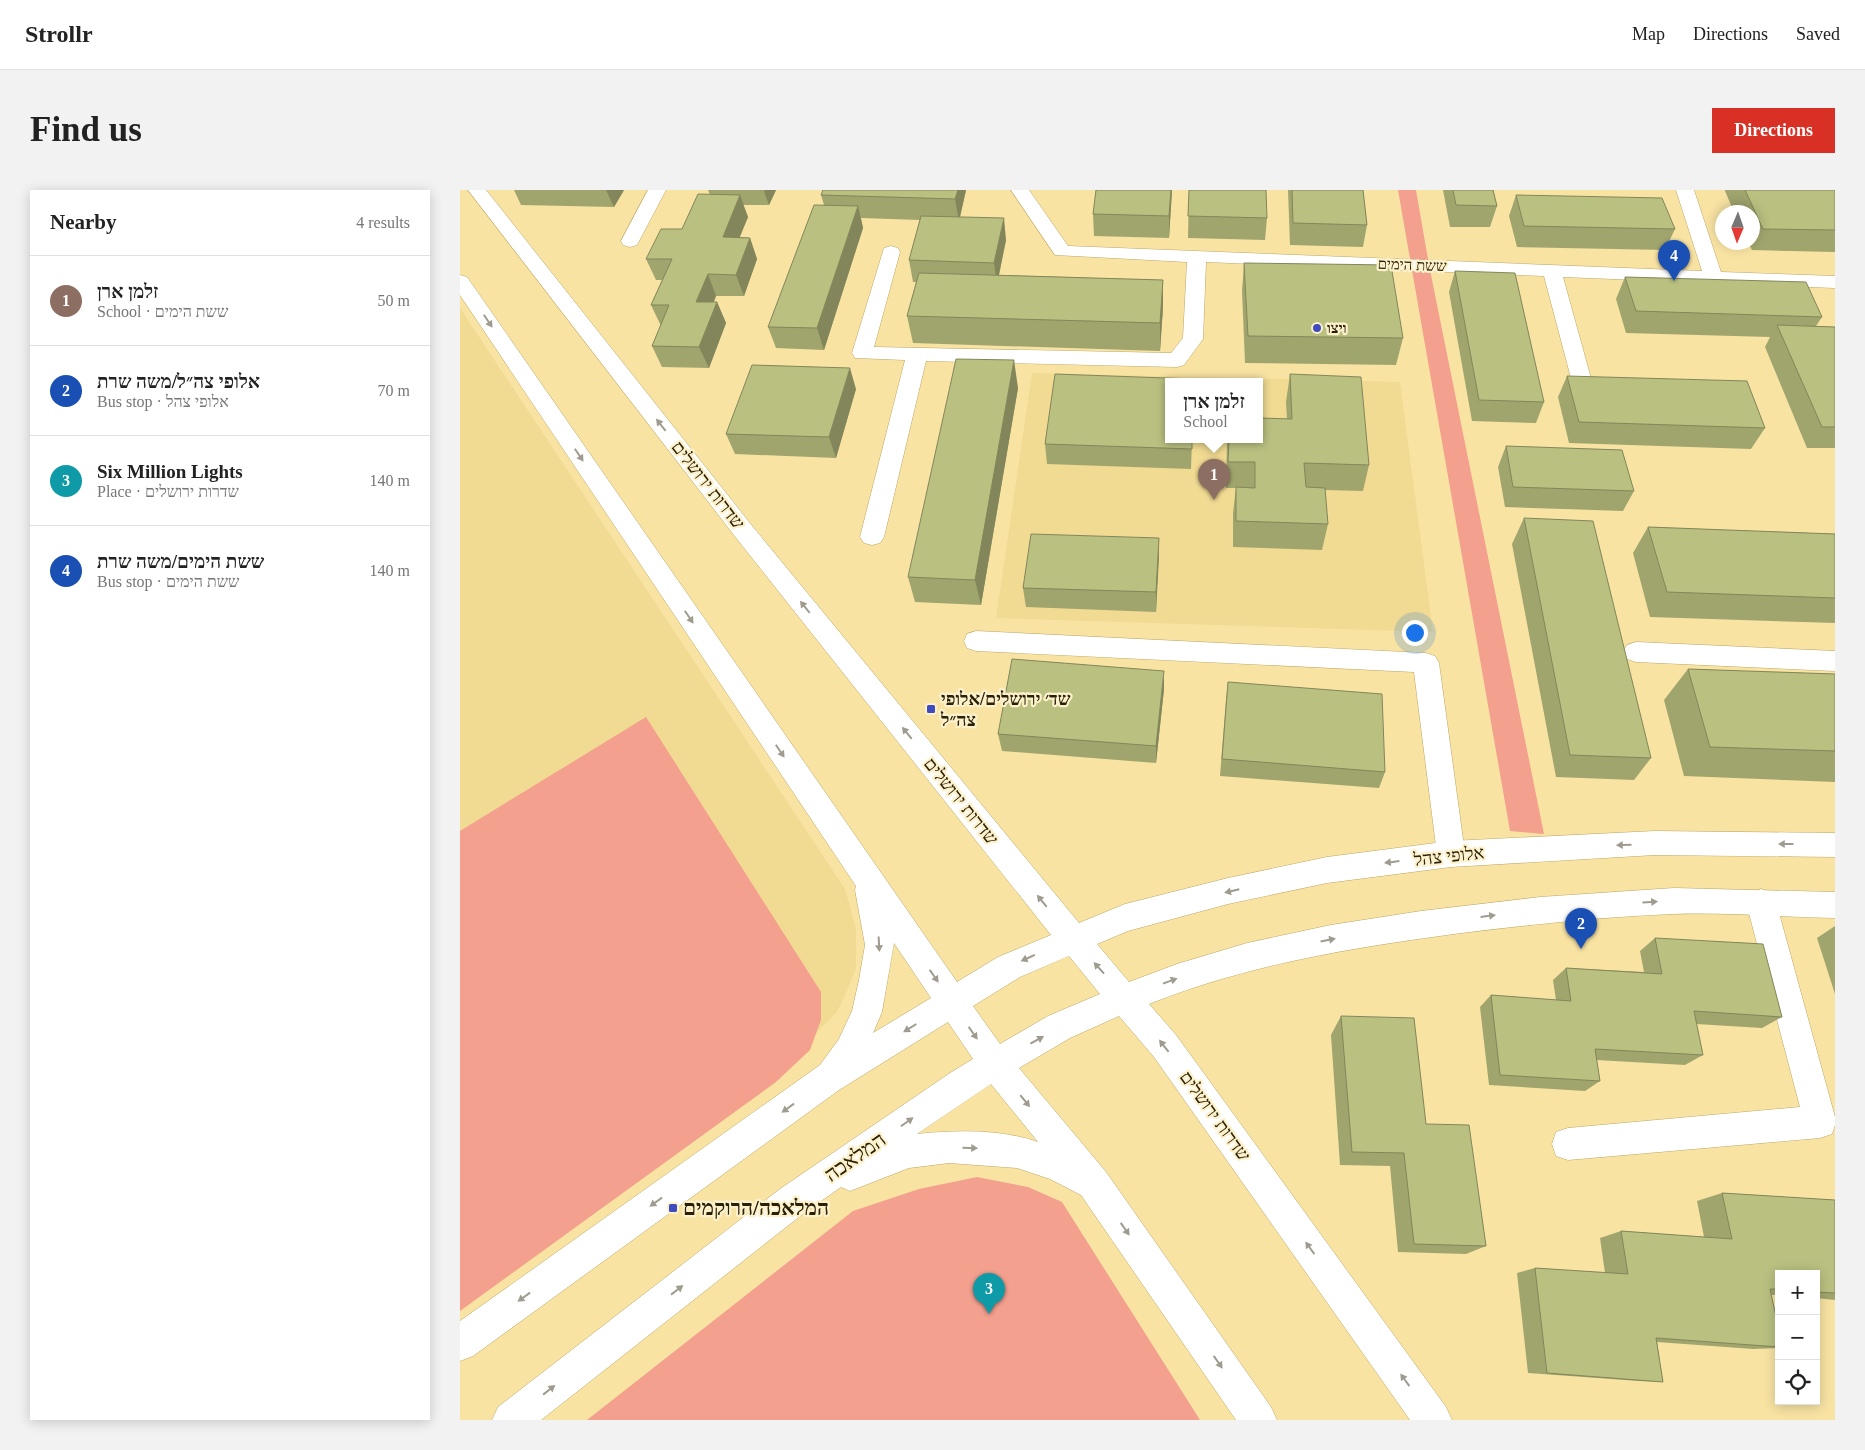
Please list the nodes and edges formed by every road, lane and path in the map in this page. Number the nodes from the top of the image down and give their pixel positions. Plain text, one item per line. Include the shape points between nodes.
1 (477, 190) edge
2 (657, 190) edge
3 (1020, 190) edge
4 (1684, 190) edge
5 (630, 241) dead end
6 (891, 252) dead end
7 (1197, 256) junction
8 (1552, 270) junction
9 (1713, 277) junction
10 (460, 281) edge
11 (1835, 282) edge
12 (917, 354) junction
13 (1582, 382) edge
14 (872, 537) dead end
15 (976, 641) dead end
16 (1636, 652) dead end
17 (1835, 661) edge
18 (1835, 845) edge
19 (1452, 854) junction
20 (866, 879) junction
21 (1761, 902) junction
22 (1835, 905) edge
23 (1072, 939) junction
24 (1125, 998) junction
25 (952, 1002) junction
26 (994, 1063) junction
27 (828, 1079) junction
28 (1568, 1144) dead end
29 (1094, 1184) junction
30 (792, 1201) junction
31 (460, 1342) edge
32 (511, 1420) edge
33 (1258, 1420) edge
34 (1433, 1420) edge

23 -> 1 main road, שדרות ירושלים via 745,532
2 - 5 main road
3 - 7 main road, ששת הימים via 1062,251
4 - 9 main road
6 - 12 main road via 862,353
7 - 8 main road, ששת הימים
7 - 12 main road via 1194,339 1177,360
8 - 9 main road, ששת הימים
8 - 13 main road
9 - 11 main road, ששת הימים
10 -> 20 main road
12 - 14 main road
15 - 19 main road via 1426,663
16 - 17 main road
18 -> 19 main road, אלופי צהל via 1654,844
19 -> 23 main road, אלופי צהל via 1327,870 1228,891 1125,918
20 -> 25 main road
20 -> 27 main road via 880,945 874,980 867,1012 850,1050
21 - 22 main road
24 -> 21 main road via 1247,957 1331,939 1421,925 1540,910 1674,901
21 - 28 main road via 1820,1122
24 -> 23 main road, שדרות ירושלים
23 -> 25 main road via 1009,967
26 -> 24 main road, המלאכה via 1058,1028
34 -> 24 main road, שדרות ירושלים via 1165,1046
25 -> 26 main road
25 -> 27 main road
26 -> 29 main road
30 -> 26 main road, המלאכה
27 -> 31 main road
30 -> 29 main road via 857,1170 909,1152 949,1147 1016,1151 1058,1165
29 -> 33 main road
32 -> 30 main road, המלאכה

